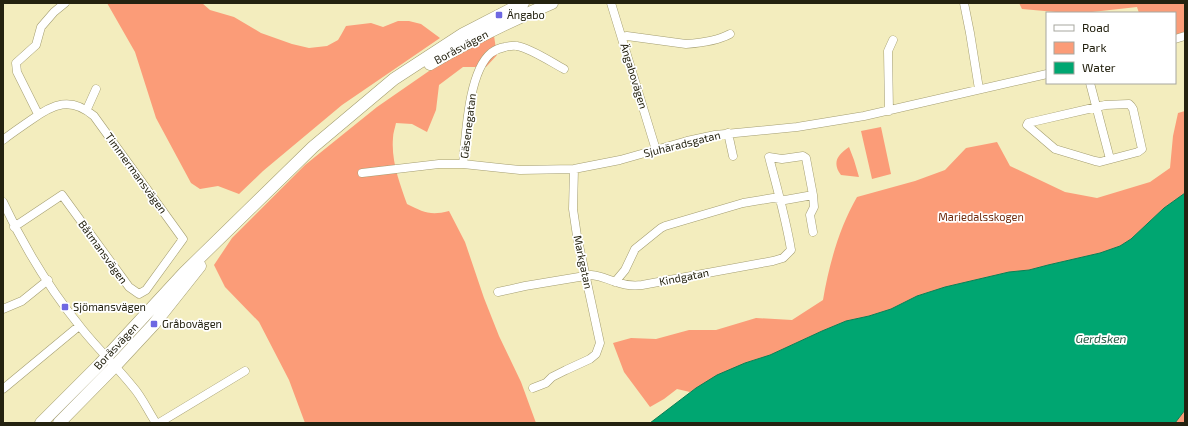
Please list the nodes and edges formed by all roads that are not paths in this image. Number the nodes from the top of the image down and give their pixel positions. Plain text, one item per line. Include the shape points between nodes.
1 (65, 3) edge
2 (523, 3) edge
3 (552, 3) edge
4 (611, 3) edge
5 (964, 3) edge
6 (730, 34) dead end
7 (622, 37) junction
8 (893, 40) dead end
9 (564, 69) dead end
10 (1046, 74) edge
11 (1090, 84) edge
12 (96, 88) dead end
13 (979, 89) junction
14 (374, 97) junction
15 (1097, 107) junction
16 (87, 109) junction
17 (889, 111) junction
18 (38, 114) junction
19 (728, 133) junction
20 (3, 140) edge
21 (656, 150) junction
22 (733, 156) dead end
23 (1110, 159) junction
24 (464, 164) junction
25 (574, 169) junction
26 (362, 173) dead end
27 (813, 195) junction
28 (780, 199) junction
29 (3, 202) edge
30 (14, 226) junction
31 (813, 232) dead end
32 (225, 234) junction
33 (183, 239) joint
34 (585, 276) junction
35 (48, 280) junction
36 (615, 282) junction
37 (498, 292) dead end
38 (3, 309) edge
39 (79, 326) junction
40 (107, 357) junction
41 (115, 366) junction
42 (245, 371) dead end
43 (533, 388) dead end
44 (3, 389) edge
45 (41, 423) edge
46 (59, 423) edge
47 (156, 423) edge
48 (160, 423) edge

1 - 18 street via 41,27 36,45 16,63
2 - 14 main road, Boråsvägen via 450,42 394,80
3 - 14 main road, Boråsvägen via 455,49
4 - 7 street, Ängabovägen
5 - 13 street
6 - 7 street via 723,38 690,43
7 - 21 street, Ängabovägen
8 - 17 street via 888,51
9 - 24 street, Gäsenegatan via 517,46 504,47 491,53 480,68 469,106
10 - 13 street, Sjuhäradsgatan
11 - 15 street
12 - 16 street
13 - 17 street, Sjuhäradsgatan
14 - 32 main road, Boråsvägen via 313,147
15 - 23 street
15 - 23 street via 1129,104 1142,147 1138,152
15 - 23 street via 1027,125 1055,149 1100,162
16 - 18 street via 68,103 53,106
16 - 33 street, Timmermansvägen
17 - 19 street, Sjuhäradsgatan via 797,127
18 - 20 street
19 - 21 street, Sjuhäradsgatan via 715,134
19 - 22 street
21 - 25 street, Sjuhäradsgatan
24 - 25 street, Sjuhäradsgatan via 520,170
24 - 26 street, Sjuhäradsgatan via 424,165
25 - 34 street, Markgatan via 573,209
27 - 28 street
27 - 28 street via 805,157 769,157
27 - 31 street via 814,207 810,215
28 - 36 street via 743,203 661,228 635,249 626,270
28 - 36 street, Kindgatan via 791,250 783,258 642,285 630,286
29 - 30 street
30 - 33 street, Båtmansvägen via 62,194 129,287 139,294 146,290
30 - 35 street
32 - 40 main road, Boråsvägen via 184,273
32 - 41 main road, Boråsvägen via 154,324
34 - 36 street, Kindgatan via 601,276
34 - 37 street, Kindgatan
34 - 43 street, Markgatan via 600,343 596,354
35 - 38 street via 22,300
35 - 39 street
39 - 40 street
39 - 44 street
40 - 41 street
40 - 45 main road, Boråsvägen
41 - 46 main road, Boråsvägen
41 - 47 street via 134,388
42 - 48 street

